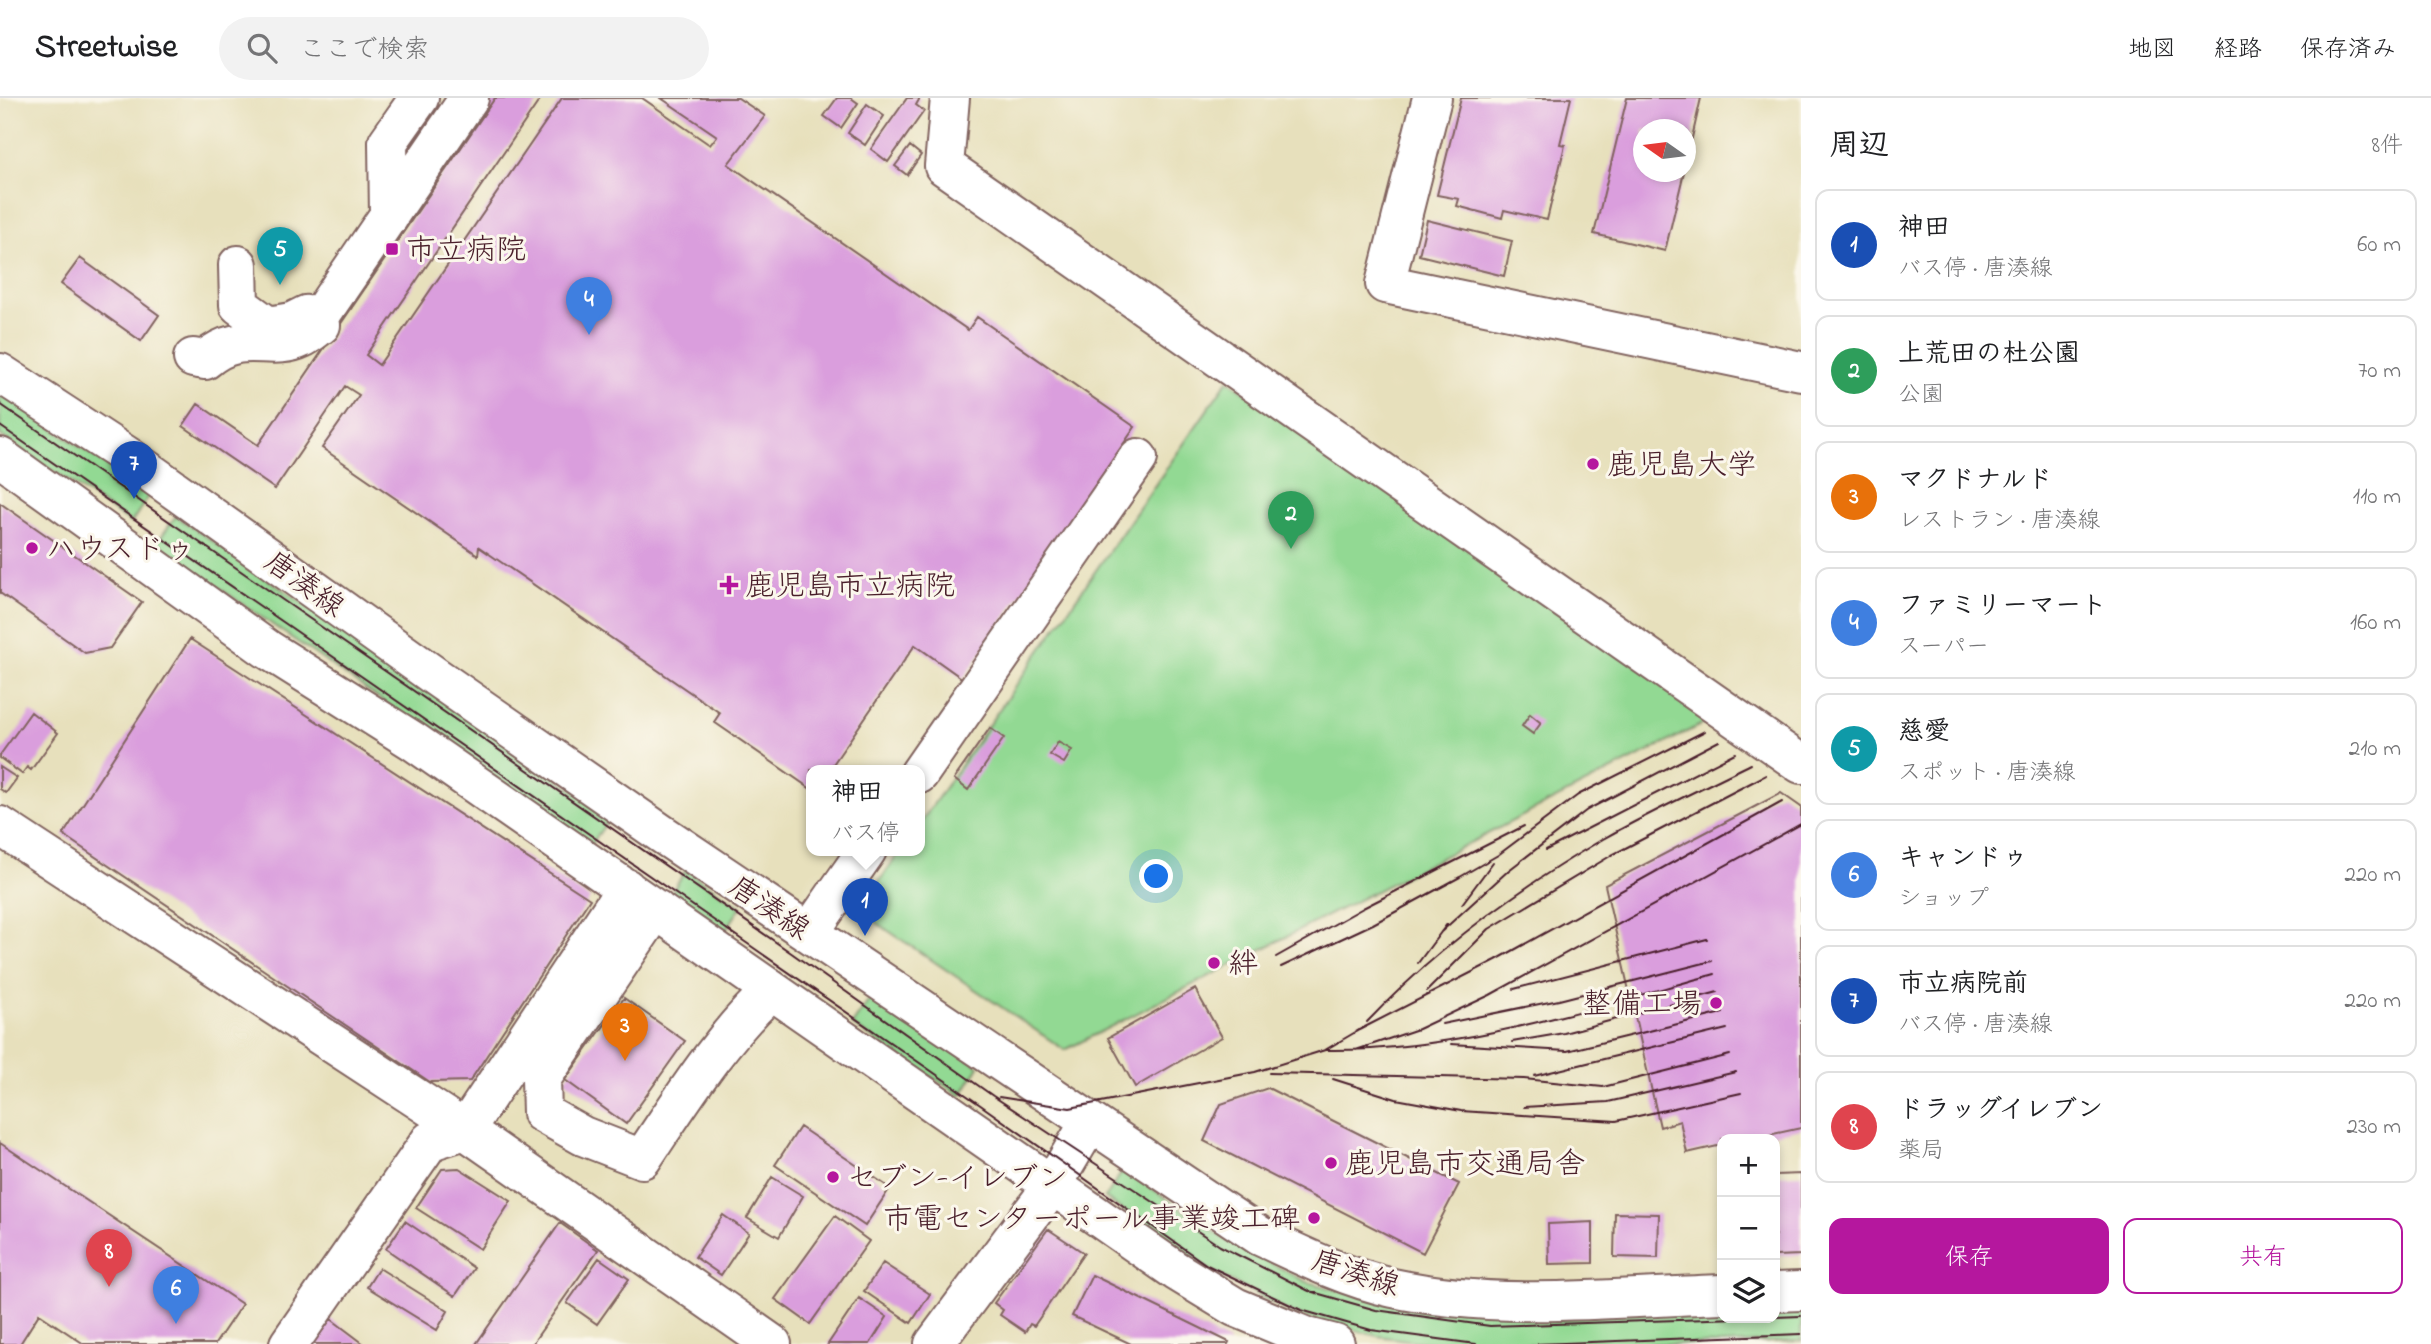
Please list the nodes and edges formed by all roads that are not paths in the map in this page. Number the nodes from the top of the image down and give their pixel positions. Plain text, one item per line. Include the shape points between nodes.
1 (419, 98) edge
2 (469, 98) edge
3 (950, 98) edge
4 (1432, 98) edge
5 (389, 217) junction
6 (238, 265) dead end
7 (316, 322) junction
8 (193, 358) dead end
9 (1801, 371) edge
10 (0, 373) edge
11 (0, 457) edge
12 (1138, 458) dead end
13 (1801, 764) edge
14 (925, 765) edge
15 (0, 826) edge
16 (863, 856) edge
17 (641, 899) junction
18 (809, 933) junction
19 (771, 991) junction
20 (1090, 1122) junction
21 (465, 1130) junction
22 (1052, 1186) junction
23 (1801, 1291) edge
24 (1780, 1292) edge
25 (1717, 1294) edge
26 (289, 1344) edge
27 (772, 1344) edge
28 (934, 1344) edge
29 (1335, 1344) edge

1 - 5 street via 388,142
2 - 5 street
3 - 13 street via 944,166
4 - 9 street via 1385,284
5 - 7 street
6 - 7 street via 239,305 268,326 306,315
7 - 8 street via 321,325 302,338 242,342 218,349 205,360
10 - 18 street, 唐湊線 via 130,458 436,677
11 - 17 street via 267,649 413,741
12 - 14 street
15 - 21 street
16 - 18 street
17 - 19 street
17 - 19 street via 541,1079 542,1113 583,1136 642,1159 700,1073
17 - 21 street
18 - 20 street, 唐湊線
19 - 22 street
20 - 22 street
20 - 25 street, 唐湊線 via 1260,1236 1316,1262 1393,1288 1495,1302
21 - 26 street via 430,1141
21 - 27 street
22 - 28 street
22 - 29 street via 1235,1307
23 - 24 street

